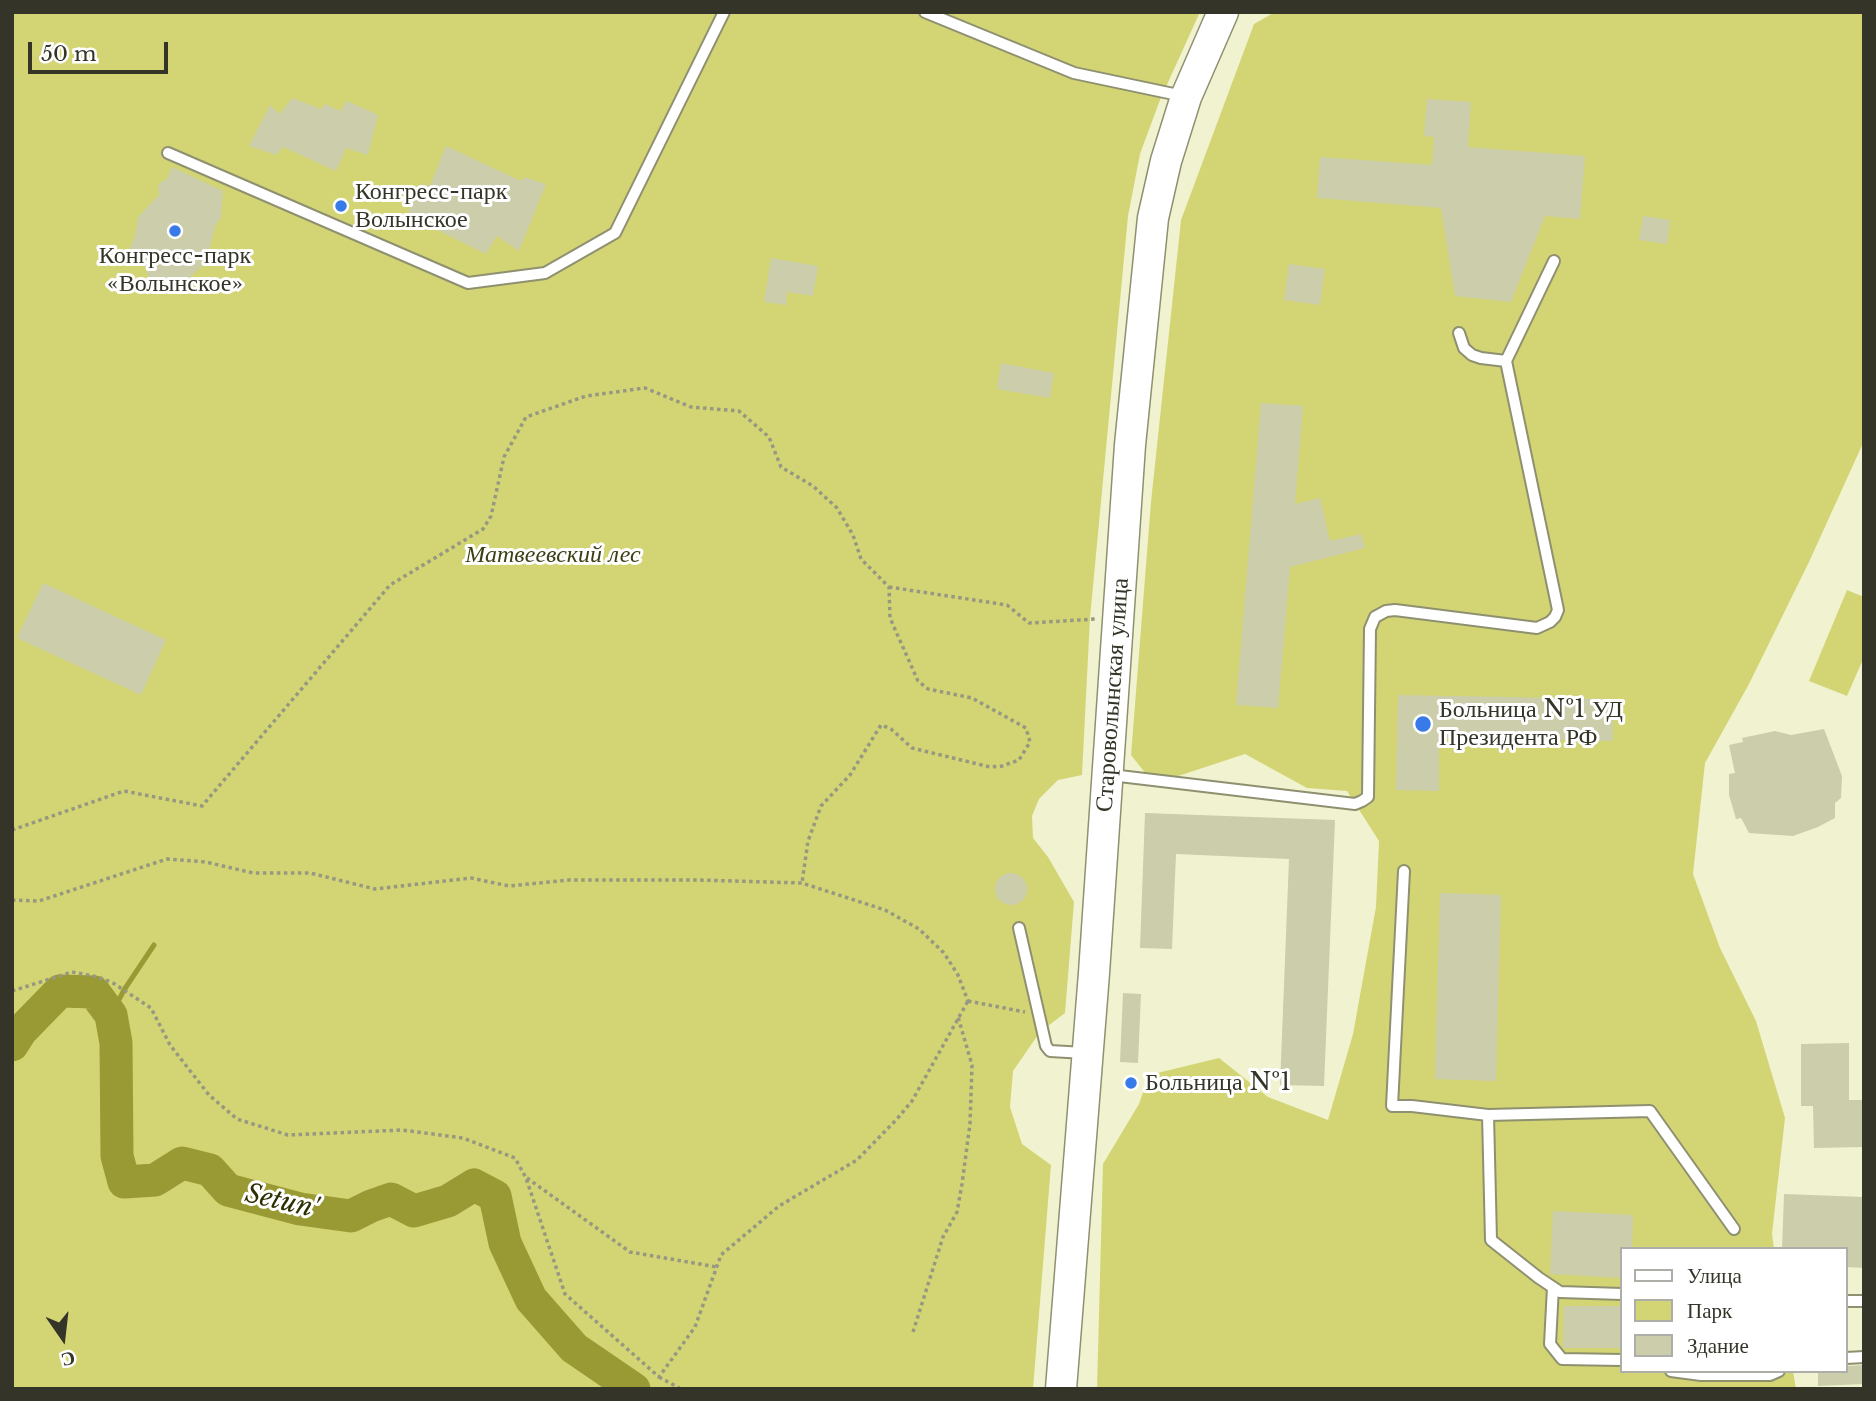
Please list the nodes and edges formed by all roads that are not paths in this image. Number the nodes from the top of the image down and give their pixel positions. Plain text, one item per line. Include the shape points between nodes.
1 (723, 12) edge
2 (925, 12) edge
3 (1223, 12) edge
4 (1186, 97) junction
5 (168, 153) dead end
6 (1554, 261) dead end
7 (1459, 333) dead end
8 (1506, 361) junction
9 (1108, 775) junction
10 (1404, 871) dead end
11 (1019, 928) dead end
12 (1087, 1054) junction
13 (1488, 1115) junction
14 (1734, 1229) dead end
15 (1553, 1287) junction
16 (1620, 1294) edge
17 (1620, 1360) edge
18 (1686, 1373) edge
19 (1774, 1373) edge
20 (1061, 1389) edge

1 - 5 lane via 615,233 545,273 468,283
2 - 4 lane via 1074,73
3 - 4 street, Староволынская улица
4 - 9 street, Староволынская улица via 1153,218 1130,445
6 - 8 lane
7 - 8 lane via 1472,355
8 - 9 lane via 1558,610 1555,617 1537,628 1395,610 1375,617 1370,629 1367,797 1362,802
9 - 12 street, Староволынская улица
10 - 13 lane via 1392,1106
11 - 12 lane via 1046,1046 1050,1051
12 - 20 street, Староволынская улица
13 - 14 lane via 1650,1111
13 - 15 lane via 1491,1240
15 - 16 lane via 1560,1292
15 - 17 lane via 1550,1344 1562,1359
18 - 19 lane

